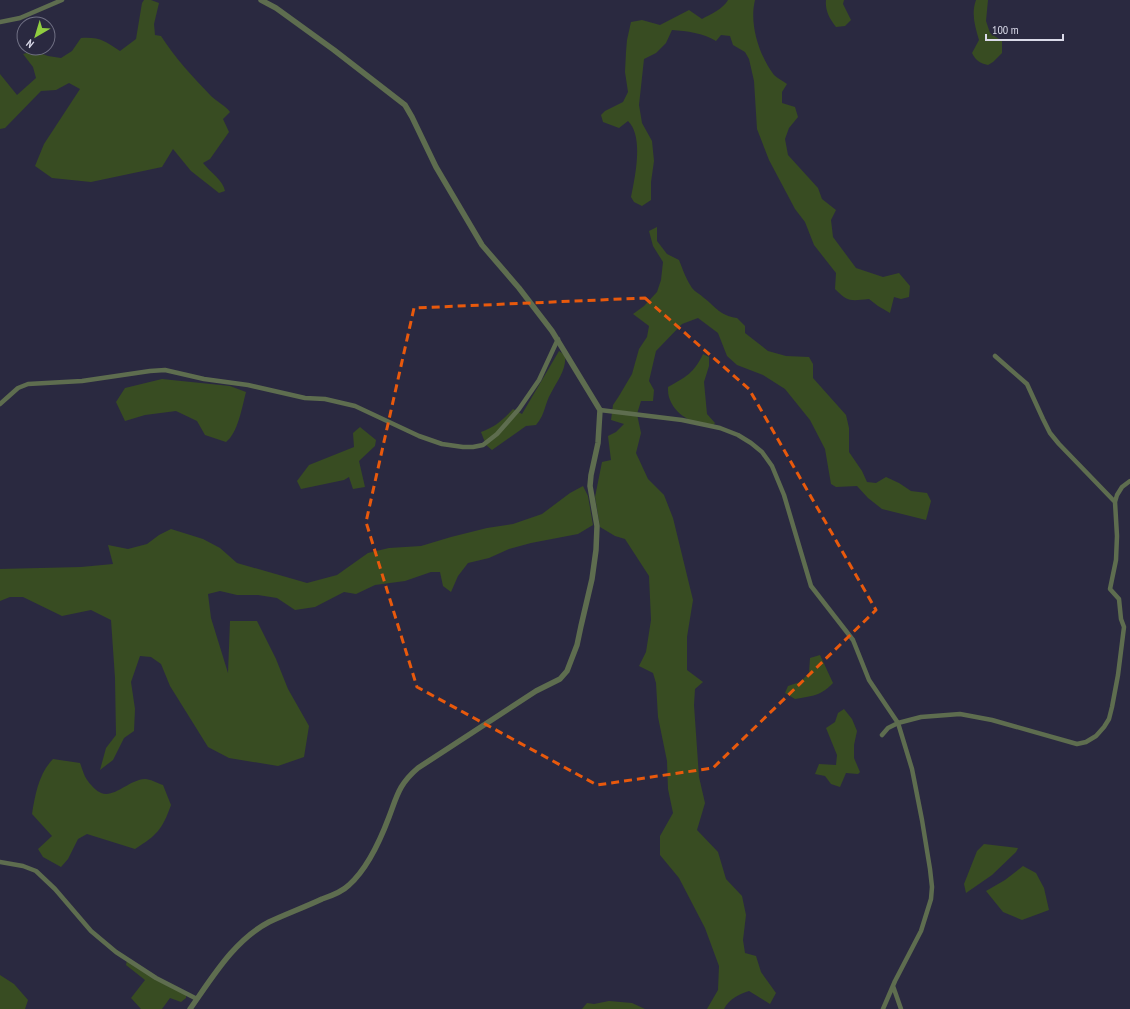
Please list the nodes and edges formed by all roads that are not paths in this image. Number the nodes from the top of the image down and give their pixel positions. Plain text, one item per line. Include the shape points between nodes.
1 (62, 0) edge
2 (260, 0) edge
3 (0, 22) edge
4 (558, 339) junction
5 (996, 356) dead end
6 (0, 404) edge
7 (600, 410) junction
8 (1130, 481) edge
9 (1116, 502) junction
10 (898, 723) junction
11 (882, 735) dead end
12 (0, 862) edge
13 (892, 986) junction
14 (197, 999) junction
15 (190, 1009) edge
16 (883, 1009) edge
17 (901, 1009) edge

1 - 3 street via 20,18
2 - 4 street via 276,8 329,46 405,105 436,167 482,245
4 - 6 street via 539,380 519,409 497,434 483,445 473,447 442,444 412,433 356,406 165,370 82,381 28,384 18,388
4 - 7 street
5 - 9 street via 1027,384 1043,420 1059,444
7 - 10 street via 682,420 720,428 738,435 762,452 772,466 784,495 811,586 853,640 869,680
7 - 14 street via 598,444 590,479 597,526 595,558 577,645 564,676 536,691 411,774 397,794 390,817 370,856 349,885 255,931 236,947
8 - 9 street via 1122,487
9 - 10 street via 1116,560 1110,589 1119,598 1123,631 1112,706 1106,723 1096,736 1077,744 992,720 960,714 921,717
10 - 11 street
10 - 13 street via 912,768 932,887 921,931
12 - 14 street via 36,871 56,889 91,931 116,952 156,978
13 - 16 street
13 - 17 street
14 - 15 street

